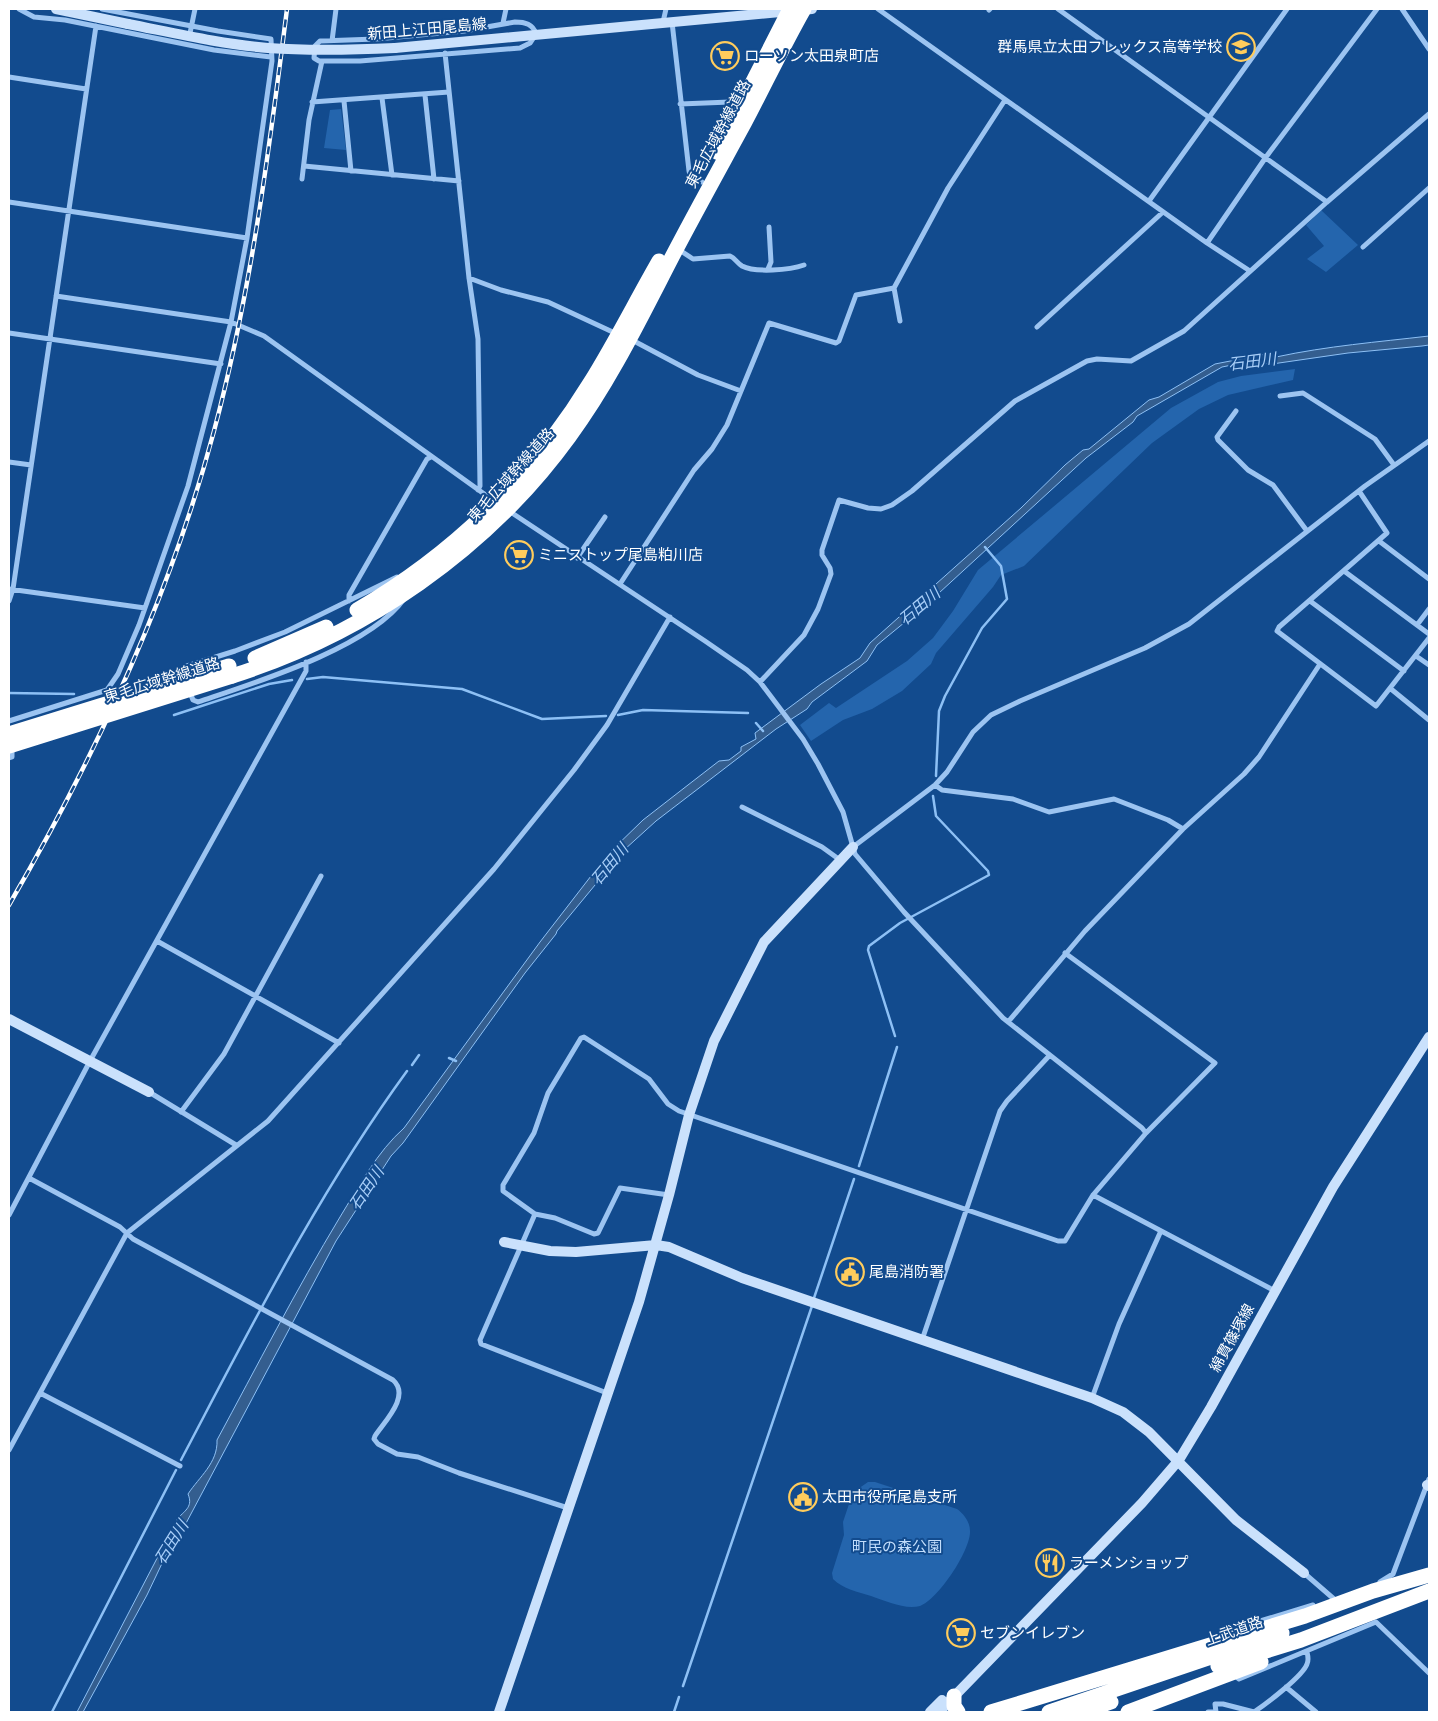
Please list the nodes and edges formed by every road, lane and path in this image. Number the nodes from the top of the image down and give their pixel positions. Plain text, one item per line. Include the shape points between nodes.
1 (20, 9) edge
2 (56, 9) edge
3 (102, 9) edge
4 (195, 9) edge
5 (336, 9) edge
6 (506, 9) edge
7 (666, 9) edge
8 (804, 9) edge
9 (812, 9) edge
10 (878, 9) edge
11 (1058, 9) edge
12 (1287, 9) edge
13 (1377, 9) edge
14 (1402, 9) edge
15 (789, 10) edge
16 (132, 16) edge
17 (503, 23) junction
18 (668, 23) junction
19 (96, 26) junction
20 (191, 26) junction
21 (536, 34) junction
22 (332, 41) junction
23 (187, 45) junction
24 (1429, 49) edge
25 (445, 53) junction
26 (271, 56) junction
27 (322, 60) junction
28 (9, 77) edge
29 (86, 89) junction
30 (449, 92) junction
31 (425, 95) junction
32 (382, 98) junction
33 (1005, 100) junction
34 (344, 101) junction
35 (312, 102) junction
36 (730, 102) dead end
37 (680, 104) junction
38 (1429, 114) edge
39 (1210, 117) junction
40 (1266, 157) junction
41 (304, 166) junction
42 (351, 171) junction
43 (392, 175) junction
44 (302, 179) dead end
45 (434, 179) junction
46 (459, 181) junction
47 (702, 182) junction
48 (1429, 188) edge
49 (1149, 201) junction
50 (9, 202) edge
51 (1327, 202) junction
52 (68, 211) junction
53 (1163, 212) junction
54 (769, 226) dead end
55 (247, 238) junction
56 (1207, 243) junction
57 (1363, 247) dead end
58 (677, 248) junction
59 (804, 266) dead end
60 (768, 270) junction
61 (1250, 272) junction
62 (469, 278) junction
63 (894, 288) junction
64 (56, 296) junction
65 (900, 321) dead end
66 (231, 322) junction
67 (1038, 327) dead end
68 (9, 333) edge
69 (624, 337) junction
70 (49, 340) junction
71 (221, 364) junction
72 (741, 391) junction
73 (1280, 396) dead end
74 (1236, 411) dead end
75 (1429, 441) edge
76 (431, 457) junction
77 (9, 462) edge
78 (1394, 464) junction
79 (31, 465) junction
80 (478, 490) junction
81 (1359, 491) junction
82 (502, 507) junction
83 (605, 517) dead end
84 (1307, 531) junction
85 (1379, 541) junction
86 (577, 558) junction
87 (1344, 571) junction
88 (1429, 579) edge
89 (413, 581) junction
90 (620, 584) junction
91 (11, 589) edge
92 (9, 601) edge
93 (349, 601) junction
94 (1310, 601) junction
95 (145, 608) junction
96 (1429, 611) edge
97 (670, 617) junction
98 (1417, 625) junction
99 (1429, 636) edge
100 (1416, 656) junction
101 (306, 662) junction
102 (1320, 664) junction
103 (1429, 666) edge
104 (231, 671) junction
105 (1404, 671) junction
106 (760, 682) junction
107 (1391, 689) junction
108 (1429, 720) edge
109 (9, 721) edge
110 (9, 734) edge
111 (9, 746) edge
112 (9, 758) edge
113 (936, 785) junction
114 (742, 807) dead end
115 (1183, 829) junction
116 (853, 847) junction
117 (840, 860) junction
118 (321, 876) dead end
119 (157, 940) junction
120 (1064, 953) junction
121 (256, 994) junction
122 (9, 1019) edge
123 (1008, 1022) junction
124 (1429, 1039) edge
125 (339, 1042) junction
126 (1049, 1056) junction
127 (90, 1061) junction
128 (149, 1092) joint
129 (181, 1112) junction
130 (689, 1115) junction
131 (1146, 1133) junction
132 (236, 1145) junction
133 (29, 1178) junction
134 (669, 1195) junction
135 (1093, 1195) junction
136 (966, 1210) junction
137 (535, 1214) junction
138 (9, 1215) edge
139 (1160, 1232) junction
140 (127, 1233) junction
141 (504, 1242) dead end
142 (656, 1245) junction
143 (521, 1246) junction
144 (1275, 1291) junction
145 (922, 1340) junction
146 (40, 1393) junction
147 (607, 1393) junction
148 (1092, 1398) junction
149 (9, 1450) edge
150 (1179, 1460) junction
151 (180, 1466) dead end
152 (1429, 1483) edge
153 (568, 1508) junction
154 (1304, 1573) joint
155 (1429, 1576) edge
156 (1429, 1591) edge
157 (1334, 1599) junction
158 (1393, 1605) junction
159 (1023, 1624) junction
160 (1219, 1642) junction
161 (1307, 1652) junction
162 (1232, 1673) junction
163 (1429, 1673) edge
164 (1286, 1687) junction
165 (954, 1696) junction
166 (1020, 1703) junction
167 (499, 1712) edge
168 (930, 1712) edge
169 (939, 1712) edge
170 (958, 1712) edge
171 (978, 1712) edge
172 (991, 1712) edge
173 (1048, 1712) edge
174 (1082, 1712) edge
175 (1128, 1712) edge
176 (1208, 1712) edge
177 (1316, 1712) edge

1 - 19 street via 34,17
2 - 16 street, 新田上江田尾島線
3 - 16 street
4 - 20 street
5 - 22 street
6 - 17 street
7 - 18 street
8 - 9 street, 新田上江田尾島線
8 - 15 street, 新田上江田尾島線
8 - 58 highway, 東毛広域幹線道路
10 - 33 street
11 - 39 street
12 - 39 street
13 - 40 street
14 - 24 street
15 - 18 street, 新田上江田尾島線
15 - 47 highway, 東毛広域幹線道路
16 - 20 street
16 - 21 street, 新田上江田尾島線, bridge via 215,41 270,48 395,48
17 - 21 street via 528,24
17 - 22 street via 464,31
18 - 21 street, 新田上江田尾島線
18 - 37 street
19 - 23 street
19 - 29 street
20 - 23 street
20 - 26 street via 271,39
21 - 25 street via 525,46
22 - 27 street via 316,43 314,58
23 - 26 street
25 - 27 street via 360,61
25 - 30 street
26 - 55 street
27 - 35 street
28 - 29 street
29 - 52 street
30 - 31 street
30 - 46 street
31 - 32 street
31 - 45 street
32 - 34 street
32 - 43 street
33 - 49 street
33 - 63 street via 948,188
34 - 35 street
34 - 42 street
35 - 41 street
36 - 37 street
37 - 47 street via 690,175
38 - 51 street
39 - 40 street
39 - 49 street
40 - 51 street
40 - 56 street
41 - 42 street
41 - 44 street
42 - 43 street
43 - 45 street
45 - 46 street
46 - 62 street
47 - 69 highway, 東毛広域幹線道路
48 - 57 street
49 - 53 street
50 - 52 street
51 - 61 street
52 - 55 street
52 - 64 street
53 - 56 street
53 - 67 street
54 - 60 street via 771,262
55 - 66 street
56 - 61 street
58 - 60 street via 693,259 730,256 743,266
58 - 69 highway, 東毛広域幹線道路 via 654,292
59 - 60 street
61 - 106 street via 1184,331 1148,352 1122,362 1087,361 1027,392 892,505 881,509 868,508 839,500 822,550 830,568 830,583 804,634
62 - 69 street via 548,302
62 - 80 street via 480,371
63 - 65 street
63 - 72 street via 856,295 836,343 769,323
64 - 66 street
64 - 70 street
66 - 71 street
66 - 76 street via 264,336
68 - 70 street
69 - 72 street via 698,375
69 - 82 highway, 東毛広域幹線道路 via 591,405 569,438
70 - 71 street
70 - 79 street
71 - 95 street via 188,486
72 - 90 street via 727,425 712,449 694,470
73 - 78 street via 1303,393 1375,439
74 - 84 street via 1218,440 1248,470 1273,485
75 - 78 street
76 - 80 street
76 - 93 street via 354,586
77 - 79 street
78 - 81 street
79 - 91 street
80 - 82 street
81 - 84 street
81 - 85 street via 1387,529
82 - 86 street
82 - 89 highway, 東毛広域幹線道路 via 459,539
83 - 86 street
84 - 113 street via 1197,618 1173,633 991,715 973,732
85 - 87 street
85 - 88 street
86 - 90 street
87 - 94 street
87 - 98 street
89 - 93 street via 395,578
89 - 101 street via 394,613 384,621
89 - 104 highway, 東毛広域幹線道路 via 380,608 308,648
90 - 97 street
91 - 92 street
91 - 95 street
93 - 101 street via 236,652 188,666 184,674 193,700 198,702
94 - 102 street via 1277,631
94 - 105 street
95 - 109 street via 110,688
96 - 98 street
97 - 106 street
97 - 125 street via 606,725 574,770 494,870
98 - 99 street
99 - 100 street
100 - 103 street
100 - 105 street
101 - 119 street via 306,671
102 - 107 street via 1374,705 1378,705
102 - 115 street via 1259,757
104 - 110 highway, 東毛広域幹線道路, bridge
104 - 111 highway, 東毛広域幹線道路, bridge
105 - 107 street
106 - 116 street via 810,749 843,812
107 - 108 street
110 - 112 street via 13,753
113 - 115 street via 942,790 1022,800 1049,812 1114,799
113 - 116 street
114 - 117 street via 822,847
115 - 120 street
116 - 117 street
116 - 123 street via 855,854 912,921
117 - 130 street via 779,925 756,957 714,1040
118 - 121 street
119 - 121 street
119 - 127 street
120 - 123 street
120 - 131 street via 1215,1063
121 - 125 street
121 - 129 street via 224,1054
122 - 127 street
123 - 126 street
124 - 144 street, 綿貫篠塚線 via 1332,1187
125 - 132 street via 268,1121
126 - 131 street
126 - 136 street via 1000,1112
127 - 128 street
127 - 133 street
128 - 129 street
129 - 132 street
130 - 134 street
130 - 136 street
130 - 137 street via 668,1104 645,1076 581,1038 548,1093 534,1133 503,1184 503,1191
131 - 135 street
132 - 140 street
133 - 138 street
133 - 140 street via 120,1226
134 - 137 street via 620,1188 598,1233 594,1234 555,1218
134 - 142 street
135 - 136 street via 1063,1242
135 - 139 street
136 - 145 street
137 - 143 street
139 - 144 street
139 - 148 street via 1119,1324
140 - 146 street
140 - 153 street via 397,1383 400,1396 375,1436 378,1444 398,1454 418,1457
141 - 143 street
142 - 143 street via 576,1252
142 - 145 street via 678,1250 742,1278
142 - 147 street
143 - 147 street via 481,1344
144 - 150 street, 綿貫篠塚線
145 - 148 street
146 - 149 street
146 - 151 street
147 - 153 street
148 - 150 street via 1135,1420
150 - 154 street via 1236,1520
150 - 159 street, 綿貫篠塚線 via 1142,1503
152 - 157 street via 1393,1574
153 - 167 street
154 - 157 street
155 - 160 highway
155 - 173 highway, 上武道路 via 1295,1629
156 - 158 highway, 上武道路
157 - 160 street via 1227,1631
158 - 162 highway
158 - 174 highway, 上武道路 via 1301,1640
159 - 165 street, 綿貫篠塚線
159 - 168 street, 綿貫篠塚線 via 1008,1634
160 - 166 highway
161 - 162 street via 1239,1679
161 - 163 street via 1376,1622
161 - 164 street via 1307,1665
162 - 175 highway
164 - 176 street via 1254,1712 1224,1704 1215,1704 1216,1712
164 - 177 street
165 - 169 street, 綿貫篠塚線
165 - 170 highway
166 - 171 highway
166 - 172 highway

